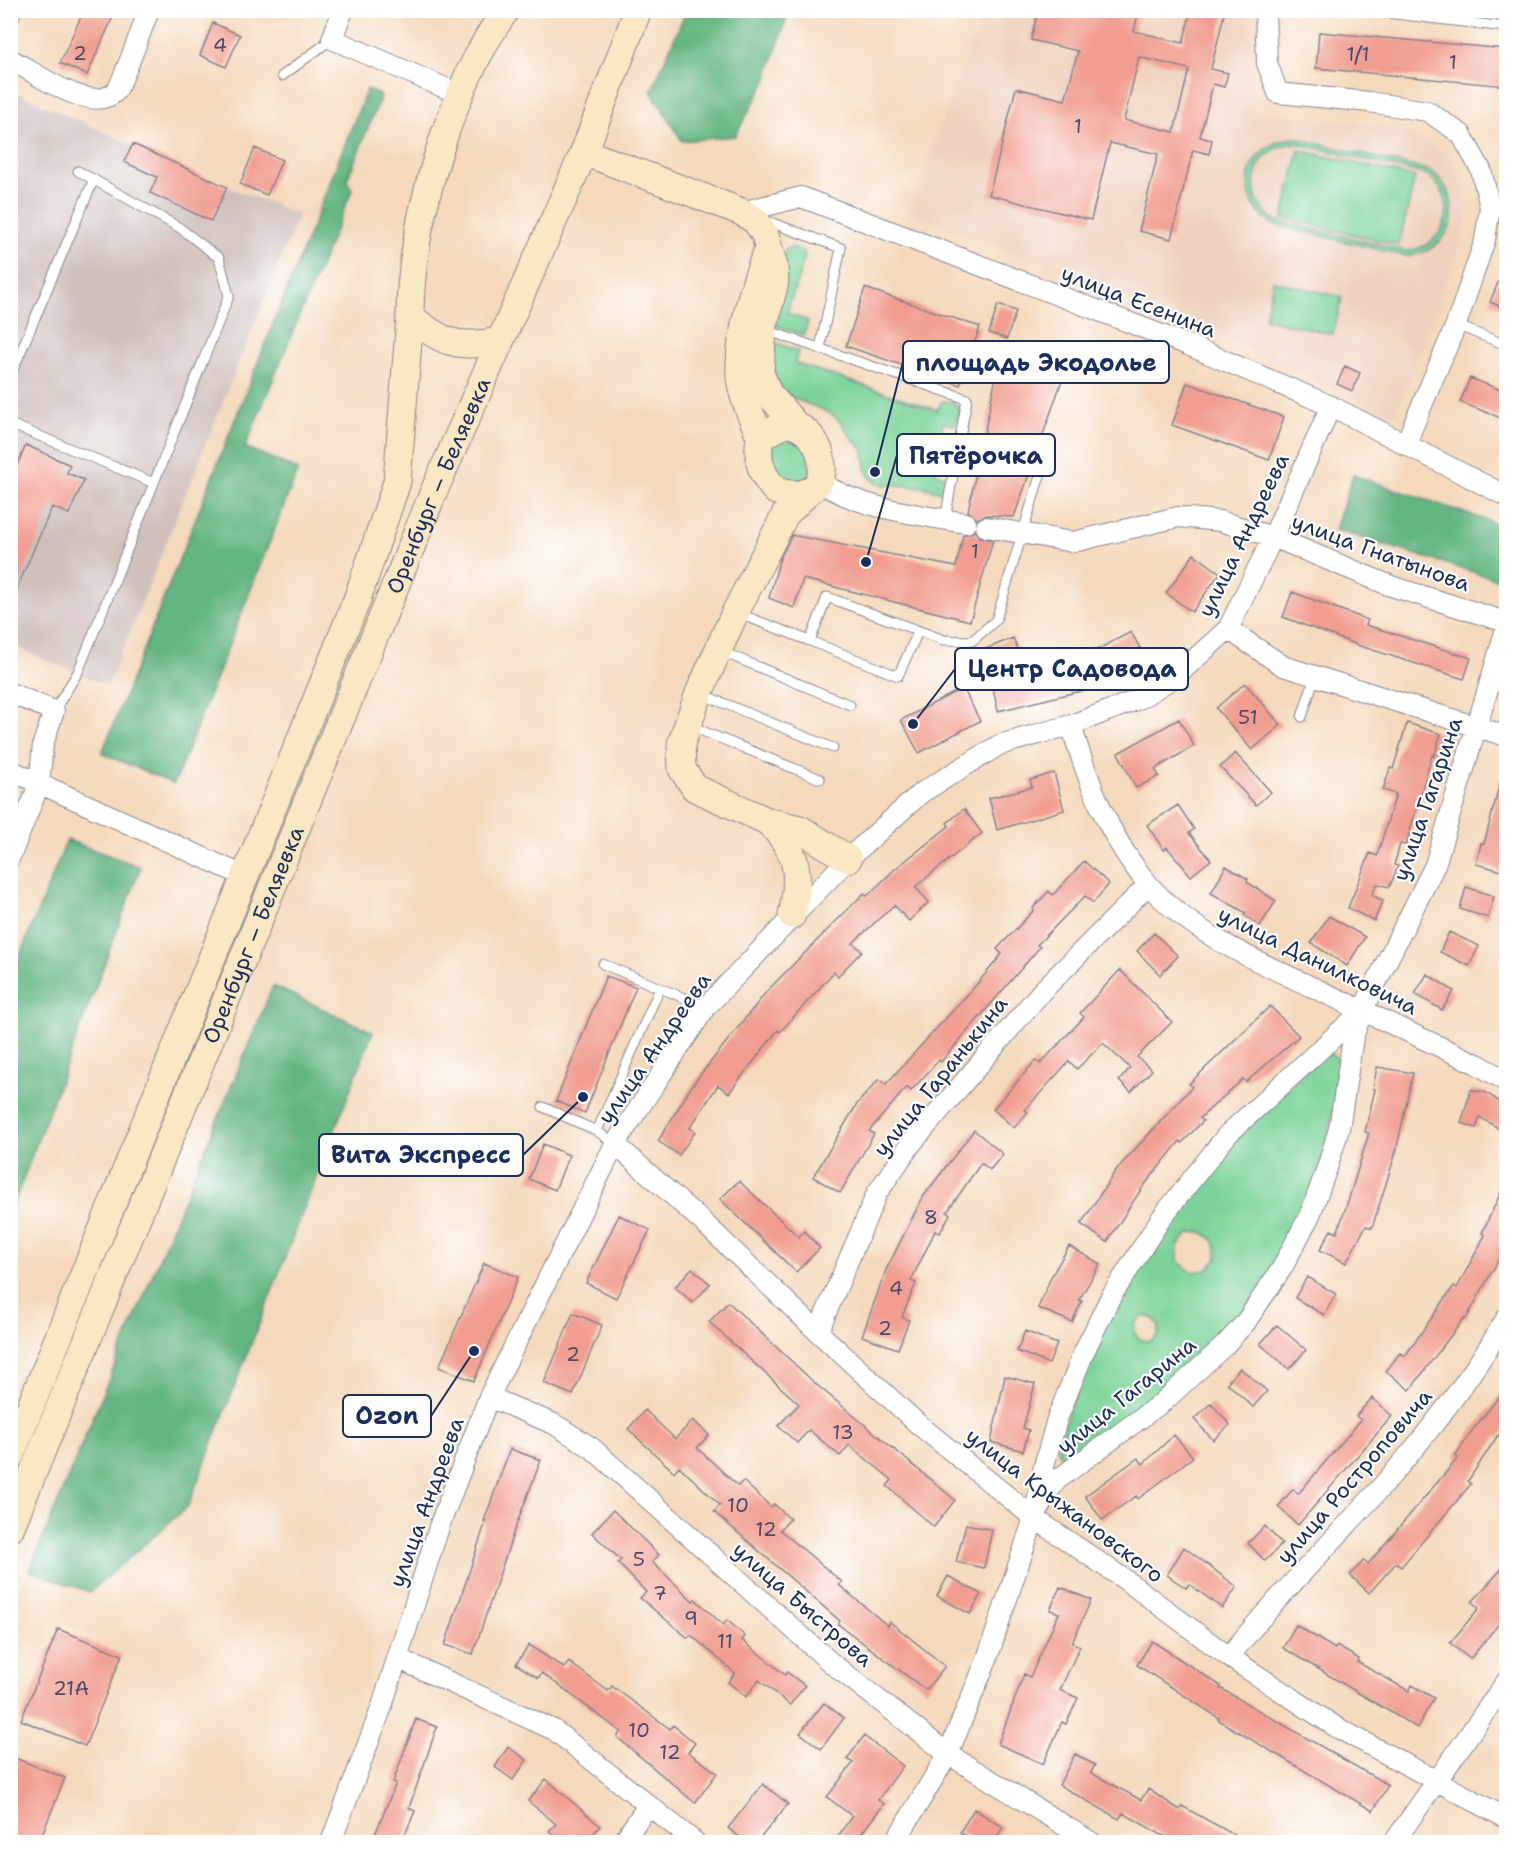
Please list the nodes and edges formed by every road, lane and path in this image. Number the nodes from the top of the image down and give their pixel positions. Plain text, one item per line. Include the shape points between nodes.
1 (149, 10) edge
2 (343, 10) edge
3 (506, 10) edge
4 (638, 10) edge
5 (1265, 10) edge
6 (1361, 10) edge
7 (1506, 27) edge
8 (332, 39) junction
9 (10, 59) edge
10 (282, 76) dead end
11 (459, 94) junction
12 (585, 152) junction
13 (78, 171) dead end
14 (94, 179) junction
15 (1498, 210) edge
16 (742, 212) junction
17 (768, 249) junction
18 (410, 316) junction
19 (1456, 325) junction
20 (763, 329) junction
21 (499, 341) junction
22 (1506, 345) edge
23 (820, 348) junction
24 (10, 377) edge
25 (1331, 406) junction
26 (10, 424) edge
27 (795, 424) junction
28 (760, 437) junction
29 (1405, 445) junction
30 (1049, 446) dead end
31 (766, 480) junction
32 (154, 483) junction
33 (814, 487) junction
34 (1506, 496) edge
35 (945, 519) junction
36 (966, 523) dead end
37 (986, 527) dead end
38 (1022, 534) junction
39 (1273, 537) junction
40 (769, 544) junction
41 (735, 613) junction
42 (1506, 622) edge
43 (1228, 628) junction
44 (1506, 630) edge
45 (918, 632) junction
46 (810, 641) junction
47 (718, 650) junction
48 (1315, 676) junction
49 (10, 693) edge
50 (699, 693) junction
51 (850, 705) dead end
52 (54, 711) junction
53 (1302, 717) dead end
54 (688, 725) junction
55 (1071, 725) junction
56 (1477, 727) junction
57 (1506, 736) edge
58 (833, 748) dead end
59 (10, 770) edge
60 (820, 779) dead end
61 (39, 785) junction
62 (767, 821) junction
63 (10, 857) edge
64 (848, 858) junction
65 (246, 877) junction
66 (1148, 885) junction
67 (792, 915) junction
68 (603, 964) dead end
69 (660, 988) junction
70 (706, 1008) junction
71 (1362, 1011) junction
72 (1506, 1081) edge
73 (543, 1107) dead end
74 (597, 1131) junction
75 (615, 1144) junction
76 (1506, 1319) edge
77 (818, 1332) junction
78 (489, 1397) junction
79 (10, 1457) edge
80 (1034, 1518) junction
81 (10, 1529) edge
82 (1229, 1657) junction
83 (397, 1658) junction
84 (1506, 1683) edge
85 (948, 1754) junction
86 (1436, 1780) junction
87 (648, 1805) junction
88 (1506, 1818) edge
89 (331, 1842) edge
90 (623, 1842) edge
91 (695, 1842) edge
92 (895, 1842) edge
93 (1091, 1842) edge
94 (1394, 1842) edge

1 - 9 street via 116,91 102,101 83,99
2 - 8 street
3 - 11 main road, Оренбург – Беляевка
4 - 12 main road, Оренбург – Беляевка
5 - 15 street via 1267,63 1278,93 1427,111 1461,134
6 - 7 lane
8 - 10 lane
8 - 11 street
11 - 18 main road, Оренбург – Беляевка via 432,177 410,279
12 - 16 main road
12 - 21 main road, Оренбург – Беляевка
13 - 14 lane
14 - 24 lane
14 - 32 lane via 180,228 219,258 229,296
15 - 19 street
16 - 17 main road via 756,221
16 - 23 lane via 841,248
16 - 25 street, улица Есенина via 801,197 1188,345
17 - 20 main road via 775,282
17 - 28 main road via 756,277 740,376
18 - 21 main road, Оренбург – Беляевка via 434,336 456,345
18 - 65 main road, Оренбург – Беляевка via 397,482 358,597
19 - 22 lane
19 - 29 street
20 - 23 lane
20 - 27 main road via 760,372 768,393
21 - 81 main road, Оренбург – Беляевка via 434,490
23 - 35 lane via 967,399
25 - 29 street, улица Есенина
25 - 39 street, улица Андреева
26 - 32 lane
27 - 28 main road via 785,424
27 - 33 main road via 809,434 818,450 824,470
28 - 31 main road via 760,468
29 - 34 street, улица Есенина
30 - 38 lane
31 - 33 main road via 776,491 790,495
31 - 40 main road
32 - 52 lane via 78,672
33 - 35 street via 865,503
33 - 40 main road via 785,514
35 - 36 street
37 - 38 street, улица Гнатынова
38 - 39 street, улица Гнатынова via 1073,542 1178,517 1220,521
38 - 45 lane via 996,620 972,641 944,640
39 - 42 street, улица Гнатынова via 1391,586
39 - 43 street, улица Андреева
40 - 41 main road
41 - 46 lane
41 - 47 main road
43 - 48 street via 1283,666
43 - 55 street, улица Андреева via 1176,676 1148,694
44 - 56 street, улица Гагарина
45 - 46 lane via 898,676
45 - 46 lane via 827,597
47 - 50 main road
47 - 51 lane
48 - 53 lane
48 - 56 street
49 - 52 street
50 - 54 main road
50 - 58 lane
52 - 61 street via 43,744
54 - 60 lane
54 - 62 main road via 681,744 682,769 695,788
55 - 64 street, улица Андреева via 999,745 975,759 921,793
55 - 66 street, улица Данилковича via 1088,782 1117,840
56 - 57 street
56 - 71 street, улица Гагарина via 1435,865
59 - 61 street
61 - 63 street
61 - 65 street
62 - 64 main road via 800,829
62 - 67 main road via 780,833 795,858 798,889
64 - 67 street, улица Андреева
65 - 79 main road, Оренбург – Беляевка
66 - 71 street, улица Данилковича via 1204,933
66 - 77 street, улица Гаранькина via 1042,991 910,1144 877,1193
67 - 70 street, улица Андреева
68 - 69 lane
69 - 70 lane
69 - 74 lane
70 - 75 street, улица Андреева
71 - 72 street, улица Данилковича
71 - 80 street, улица Гагарина via 1228,1134 1131,1262 1110,1298 1067,1393 1048,1448
71 - 80 street, улица Гагарина via 1353,1038 1339,1130 1310,1215 1282,1268 1245,1323 1223,1347 1164,1401 1057,1480
73 - 74 lane
74 - 75 lane
75 - 77 street, улица Крыжановского
75 - 78 street, улица Андреева
76 - 82 street, улица Ростроповича via 1470,1377 1401,1464
77 - 80 street, улица Крыжановского via 918,1424
78 - 83 street, улица Андреева via 440,1524
78 - 85 street, улица Быстрова via 554,1424 592,1448 830,1662
80 - 82 street, улица Крыжановского
80 - 85 street, улица Гагарина via 1004,1614
82 - 86 street, улица Крыжановского via 1336,1727
83 - 87 street via 554,1731
83 - 89 street, улица Андреева
84 - 86 street
85 - 92 street, улица Гагарина
85 - 93 street, улица Быстрова
86 - 88 street, улица Крыжановского
86 - 94 street
87 - 90 street
87 - 91 street

